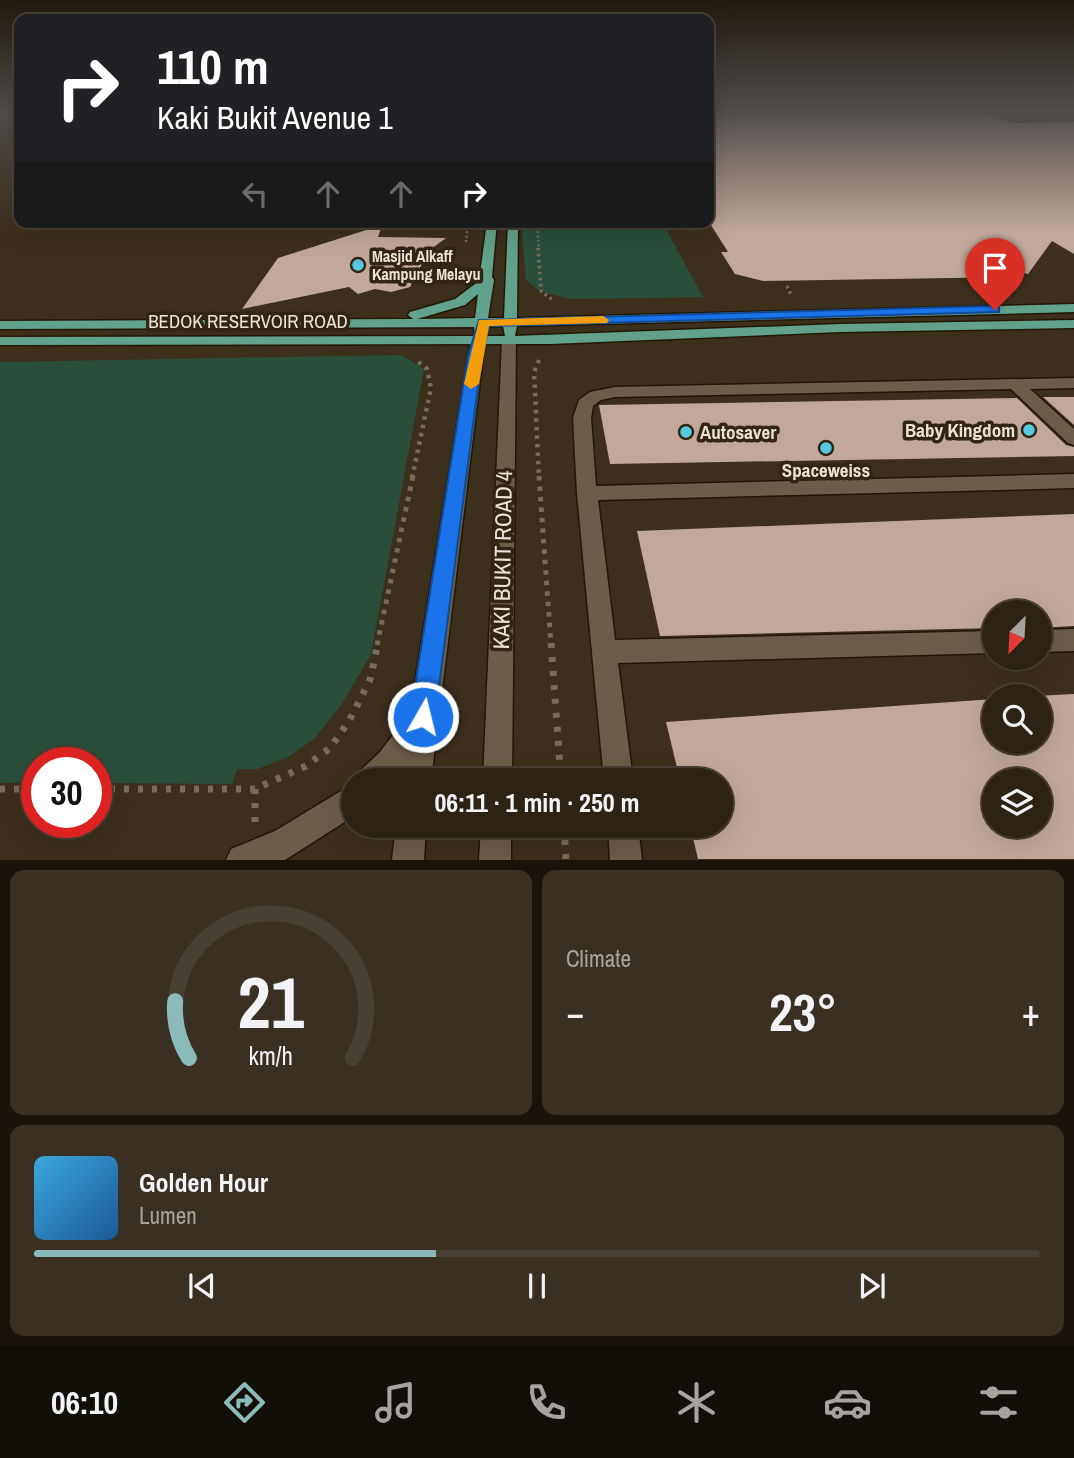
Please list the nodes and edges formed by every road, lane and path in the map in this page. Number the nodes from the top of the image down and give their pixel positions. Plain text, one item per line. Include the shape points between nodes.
1 (492, 228) edge
2 (513, 228) edge
3 (537, 228) edge
4 (488, 280) junction
5 (557, 301) dead end
6 (1074, 309) edge
7 (356, 324) junction
8 (1074, 324) edge
9 (0, 325) edge
10 (481, 331) junction
11 (510, 331) junction
12 (0, 341) edge
13 (543, 356) dead end
14 (419, 362) dead end
15 (1074, 383) edge
16 (1015, 384) junction
17 (1074, 439) edge
18 (1074, 481) edge
19 (587, 493) junction
20 (1074, 640) edge
21 (1052, 641) edge
22 (982, 642) edge
23 (604, 652) junction
24 (423, 717) junction
25 (384, 768) edge
26 (417, 768) edge
27 (497, 768) edge
28 (560, 768) edge
29 (617, 768) edge
30 (0, 789) edge
31 (21, 789) edge
32 (112, 789) edge
33 (341, 807) edge
34 (410, 838) edge
35 (496, 838) edge
36 (565, 838) edge
37 (624, 838) edge
38 (242, 859) edge
39 (408, 859) edge
40 (495, 859) edge
41 (566, 859) edge
42 (626, 859) edge

1 - 4 main road
2 - 11 main road
3 - 5 path via 541,291
4 - 7 main road via 447,307
4 - 10 main road
6 - 11 main road
7 - 9 main road, BEDOK RESERVOIR ROAD
7 - 10 main road, BEDOK RESERVOIR ROAD
8 - 11 main road
10 - 11 main road
10 - 12 main road, BEDOK RESERVOIR ROAD
10 - 24 street
11 - 27 street, KAKI BUKIT ROAD 4
13 - 28 path via 534,372 535,418
14 - 32 path via 427,369 431,388 370,680 330,748 306,766 255,789
15 - 16 street
16 - 17 street
16 - 19 street via 615,392 585,404
18 - 19 street
19 - 23 street
20 - 21 street
22 - 23 street
23 - 29 street
24 - 25 street
24 - 26 street
30 - 31 path
33 - 38 street via 313,826
34 - 39 street
35 - 40 street
36 - 41 path
37 - 42 street

